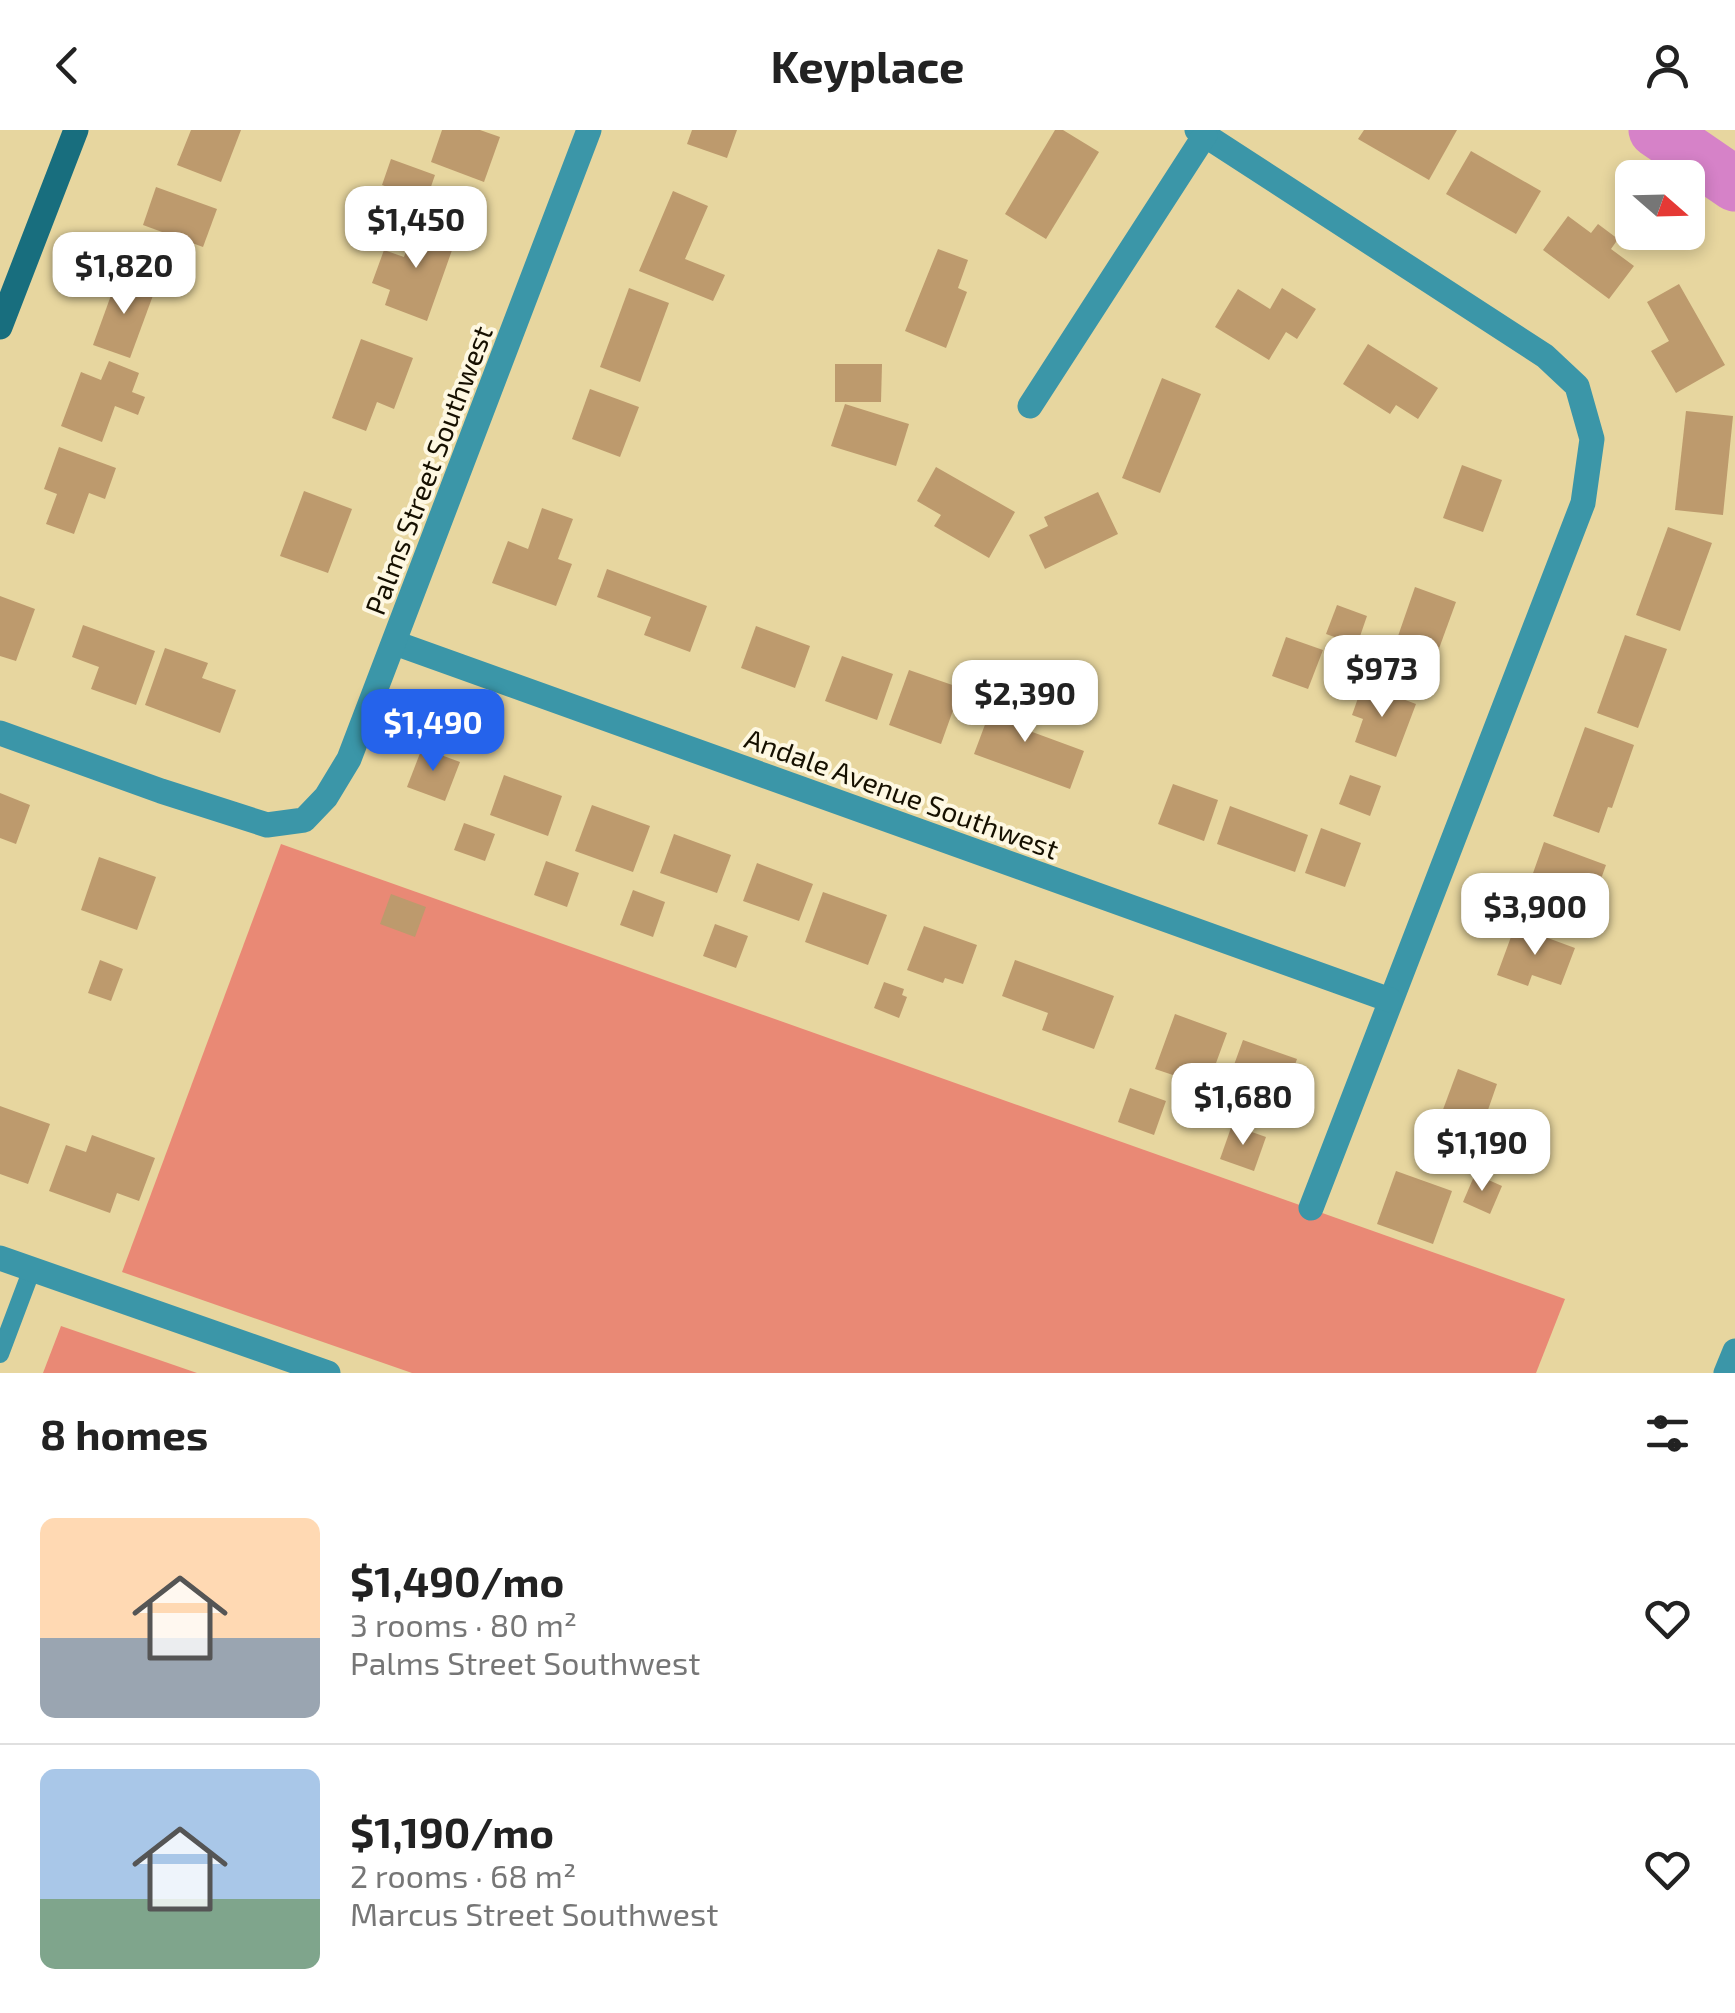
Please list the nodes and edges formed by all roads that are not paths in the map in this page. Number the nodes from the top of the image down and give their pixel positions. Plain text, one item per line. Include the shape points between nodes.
1 (75, 130) edge
2 (589, 130) edge
3 (1201, 132) edge
4 (0, 326) edge
5 (1030, 406) dead end
6 (395, 643) junction
7 (0, 734) edge
8 (1390, 1000) junction
9 (1311, 1208) dead end
10 (0, 1258) edge
11 (32, 1269) junction
12 (8, 1307) edge
13 (1735, 1351) edge
14 (0, 1354) edge
15 (328, 1373) edge
16 (1726, 1373) edge

1 - 4 main road
2 - 6 street, Palms Street Southwest
3 - 5 street
3 - 8 street via 1545,356 1576,386 1592,439 1583,503
6 - 7 street, Palms Street Southwest via 350,759 304,820 267,825
6 - 8 street, Andale Avenue Southwest
8 - 9 street
10 - 11 street
11 - 12 lane
11 - 15 street
12 - 14 lane
13 - 16 street

